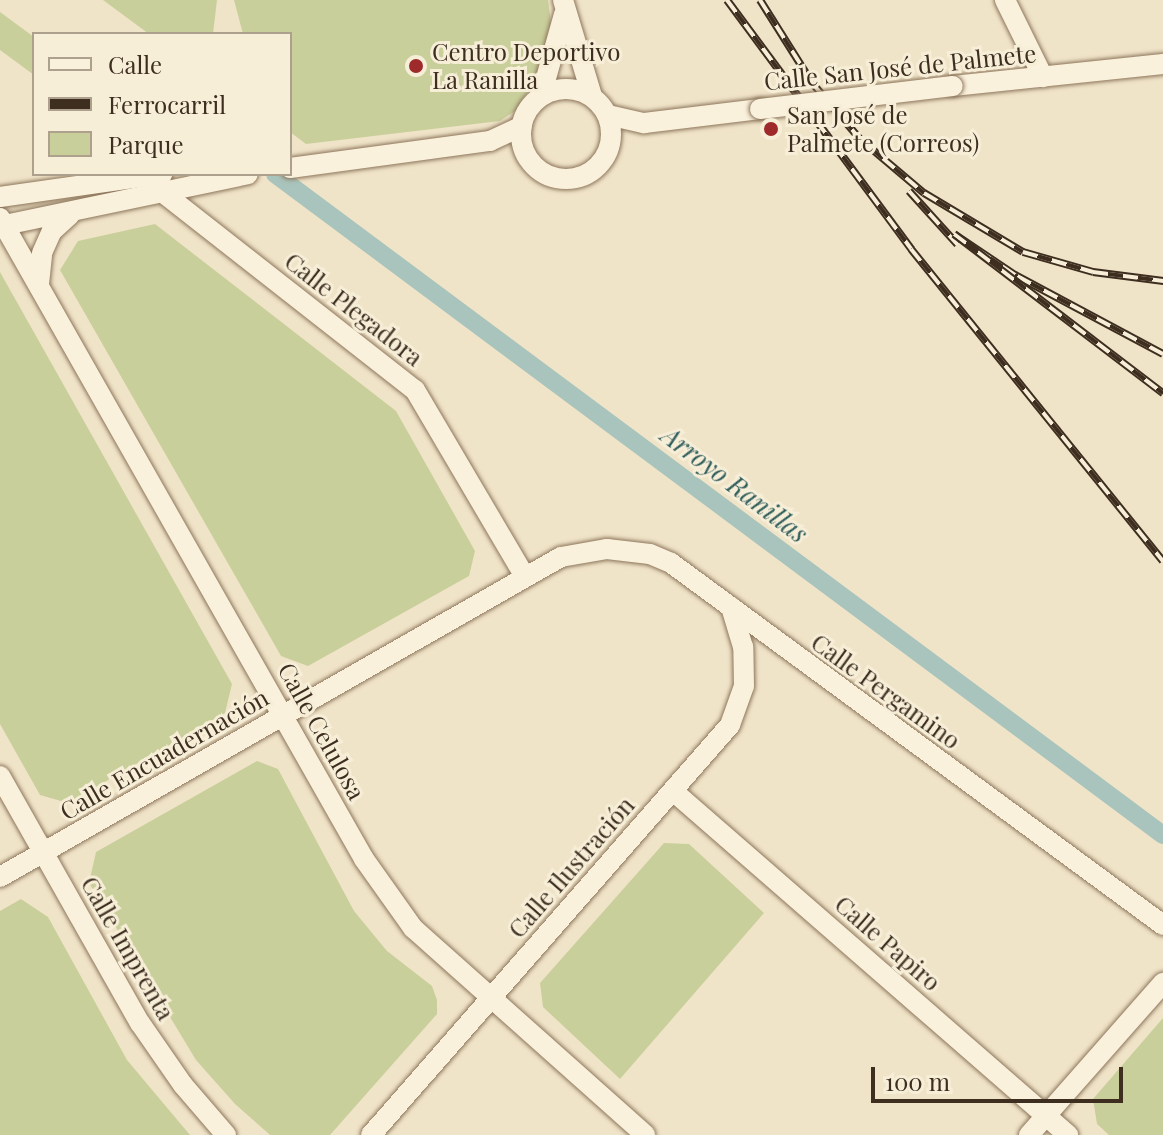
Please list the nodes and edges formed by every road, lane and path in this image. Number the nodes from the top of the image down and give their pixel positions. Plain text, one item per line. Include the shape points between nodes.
1 (1005, 0) edge
2 (564, 3) edge
3 (1163, 64) edge
4 (1043, 77) junction
5 (541, 96) junction
6 (592, 96) junction
7 (608, 115) junction
8 (644, 123) junction
9 (522, 126) junction
10 (490, 141) junction
11 (611, 142) junction
12 (525, 152) junction
13 (292, 168) edge
14 (148, 176) edge
15 (217, 176) edge
16 (233, 176) edge
17 (226, 177) junction
18 (166, 195) junction
19 (0, 197) edge
20 (70, 215) junction
21 (2, 223) edge
22 (39, 284) junction
23 (561, 557) joint
24 (525, 577) junction
25 (731, 607) junction
26 (283, 715) junction
27 (0, 776) edge
28 (673, 791) junction
29 (43, 852) junction
30 (0, 877) edge
31 (1163, 925) edge
32 (1163, 983) edge
33 (490, 999) junction
34 (1046, 1115) junction
35 (226, 1135) edge
36 (371, 1135) edge
37 (645, 1135) edge
38 (1029, 1135) edge
39 (1068, 1135) edge

1 - 4 street
2 - 5 street via 561,38
2 - 6 street
3 - 4 street, Calle San José de Palmete
4 - 8 street, Calle San José de Palmete, bridge
5 - 6 street via 566,88
5 - 9 street
6 - 7 street
7 - 8 street, Calle San José de Palmete
7 - 11 street
8 - 11 street, Calle San José de Palmete
9 - 10 street
9 - 12 street
10 - 12 street
10 - 13 street
11 - 12 street via 598,166 573,179 544,173
14 - 19 street
15 - 17 street
16 - 17 street
17 - 18 street
18 - 20 street
18 - 24 street, Calle Plegadora via 415,390
20 - 21 street
20 - 22 street via 52,231 42,253
21 - 22 street, Calle Celulosa
22 - 26 street, Calle Celulosa
23 - 24 street, Calle Encuadernación
23 - 25 street, Calle Pergamino via 586,550 650,554
24 - 26 street, Calle Encuadernación
25 - 28 street, Calle Ilustración via 743,647 740,705 730,725
25 - 31 street, Calle Pergamino
26 - 29 street, Calle Encuadernación
26 - 33 street, Calle Celulosa via 364,859 413,928
27 - 29 street, Calle Imprenta
28 - 33 street, Calle Ilustración
28 - 34 street, Calle Papiro
29 - 30 street, Calle Encuadernación
29 - 35 street, Calle Imprenta via 140,1023
32 - 34 street
33 - 36 street, Calle Ilustración
33 - 37 street, Calle Celulosa
34 - 38 street
34 - 39 street, Calle Papiro

